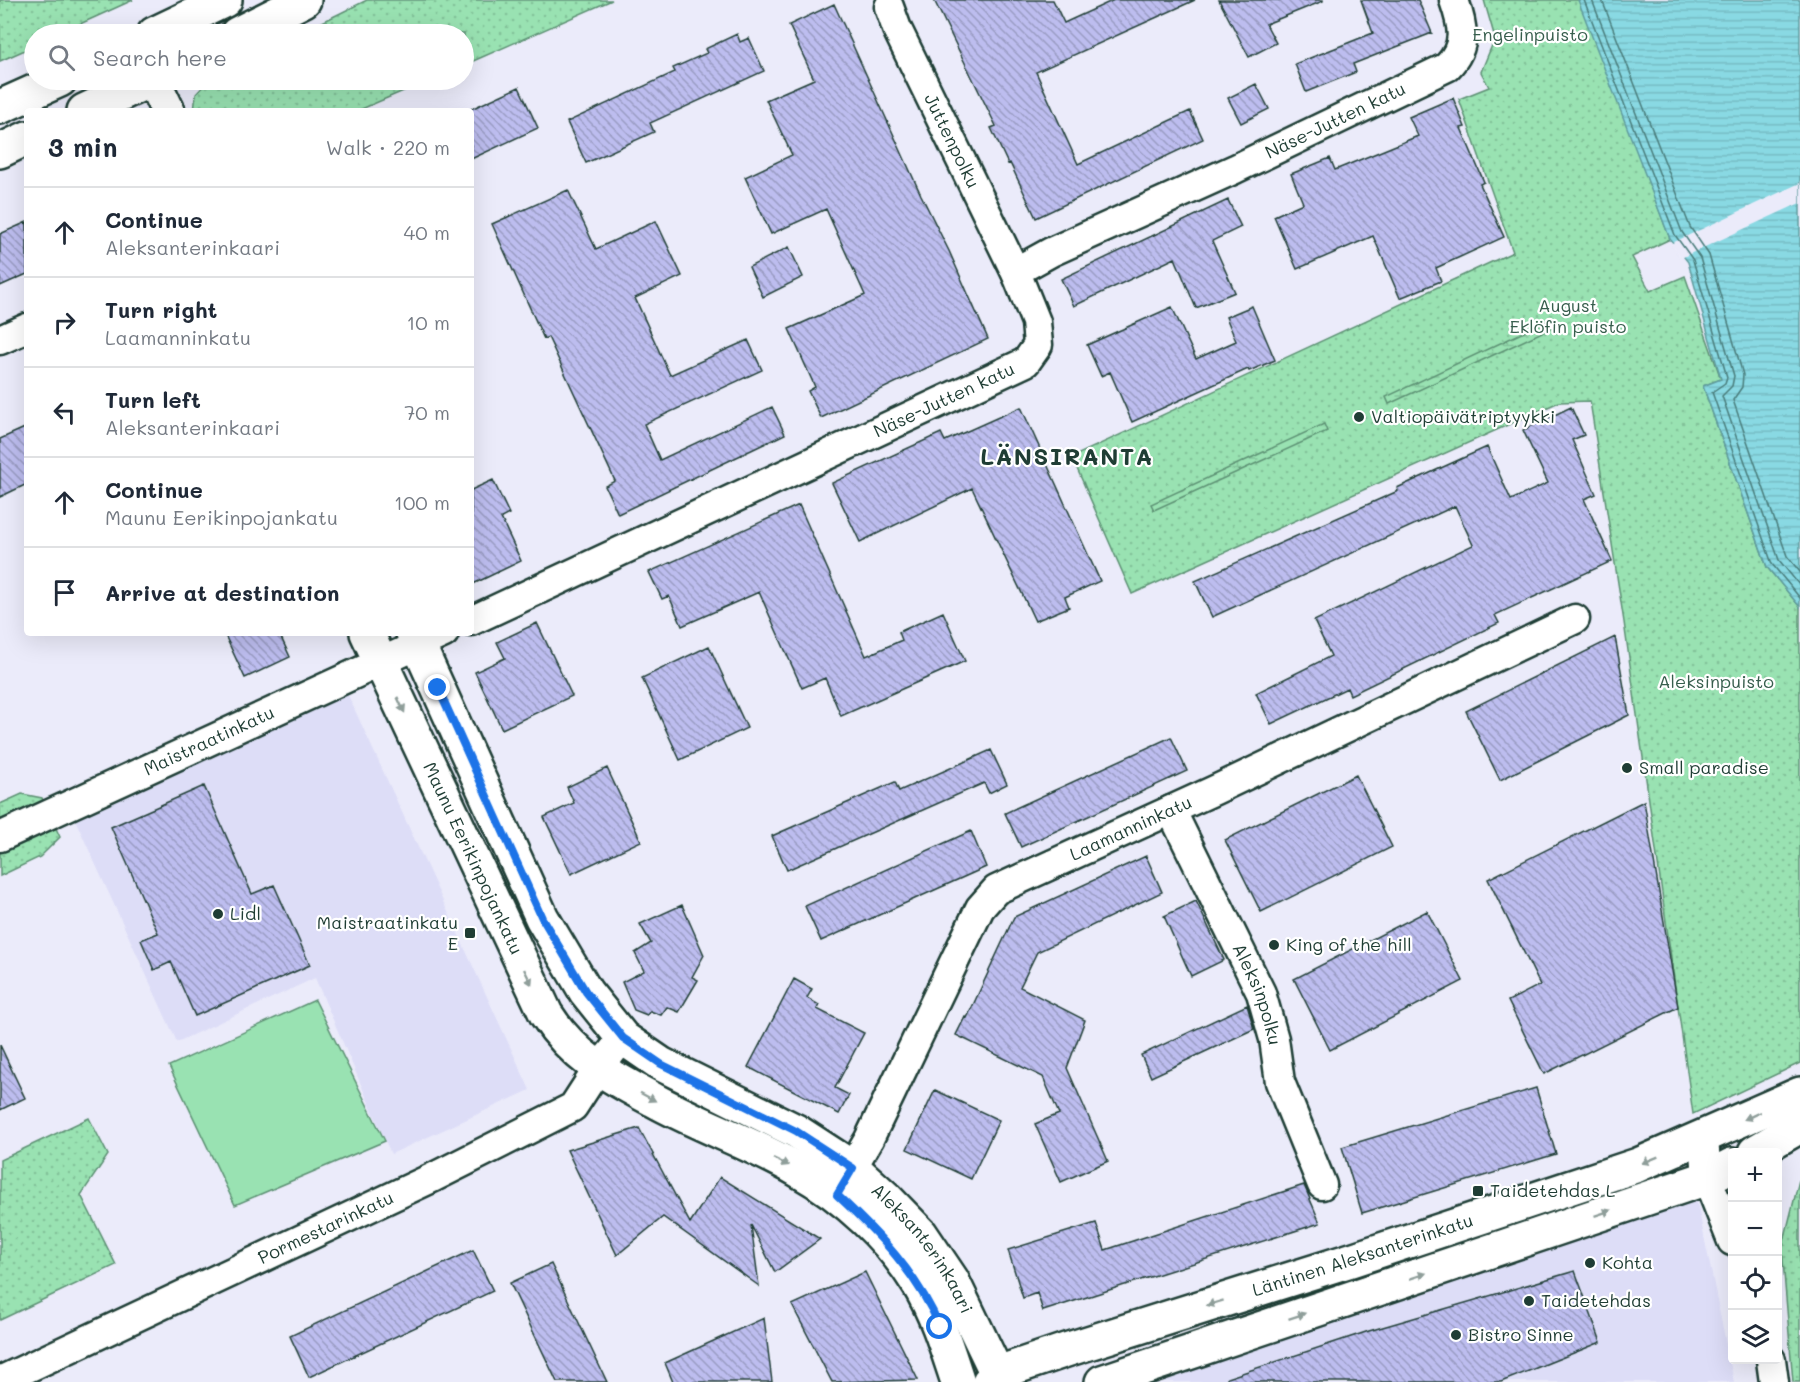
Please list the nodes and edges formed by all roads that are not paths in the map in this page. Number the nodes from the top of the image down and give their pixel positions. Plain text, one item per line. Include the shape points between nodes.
1 (225, 0) edge
2 (304, 0) edge
3 (1454, 0) edge
4 (889, 7) dead end
5 (175, 24) edge
6 (257, 24) edge
7 (39, 90) edge
8 (156, 90) edge
9 (120, 95) edge
10 (0, 108) edge
11 (91, 108) edge
12 (166, 108) edge
13 (24, 139) edge
14 (0, 151) edge
15 (1017, 275) junction
16 (24, 329) edge
17 (0, 340) edge
18 (1575, 619) dead end
19 (474, 620) edge
20 (425, 637) edge
21 (374, 647) edge
22 (1171, 810) junction
23 (0, 837) edge
24 (623, 1038) junction
25 (597, 1070) junction
26 (1800, 1094) edge
27 (1800, 1126) edge
28 (1704, 1138) junction
29 (1762, 1148) edge
30 (1724, 1169) edge
31 (845, 1181) junction
32 (1322, 1185) dead end
33 (1728, 1205) edge
34 (1772, 1364) edge
35 (996, 1379) edge
36 (0, 1381) edge
37 (958, 1382) edge
38 (1102, 1382) edge
39 (1774, 1382) edge

1 - 5 street
2 - 6 street
3 - 15 street, Näse-Jutten katu via 1464,34 1456,58 1447,67 1052,252 1022,268
4 - 15 street, Juttenpolku
7 - 10 street
8 - 12 street
9 - 11 street
13 - 14 street
15 - 19 street, Näse-Jutten katu via 1036,322 1038,345 1026,362
16 - 17 street
18 - 22 street, Laamanninkatu
20 - 21 street, Maistraatinkatu
20 - 24 street via 542,918 586,992
21 - 23 street, Maistraatinkatu
21 -> 25 street, Maunu Eerikinpojankatu via 546,1014 570,1046
22 - 31 street, Laamanninkatu via 1013,881 996,891 980,908
22 - 32 street, Aleksinpolku via 1261,993 1274,1039 1280,1082
24 - 25 street, Pormestarinkatu
24 - 31 street, Aleksanterinkaari via 661,1064 796,1131
25 -> 31 street, Aleksanterinkaari via 797,1169
25 - 36 street, Pormestarinkatu via 573,1107 434,1177
26 -> 28 street, Läntinen Aleksanterinkatu
27 - 29 street
28 - 30 street
28 -> 35 street, Läntinen Aleksanterinkatu via 1627,1169
30 - 33 street
38 -> 30 street, Läntinen Aleksanterinkatu
31 - 35 street, Aleksanterinkaari via 921,1234 952,1280
31 - 37 street, Aleksanterinkaari via 919,1285 940,1327
34 - 39 street

